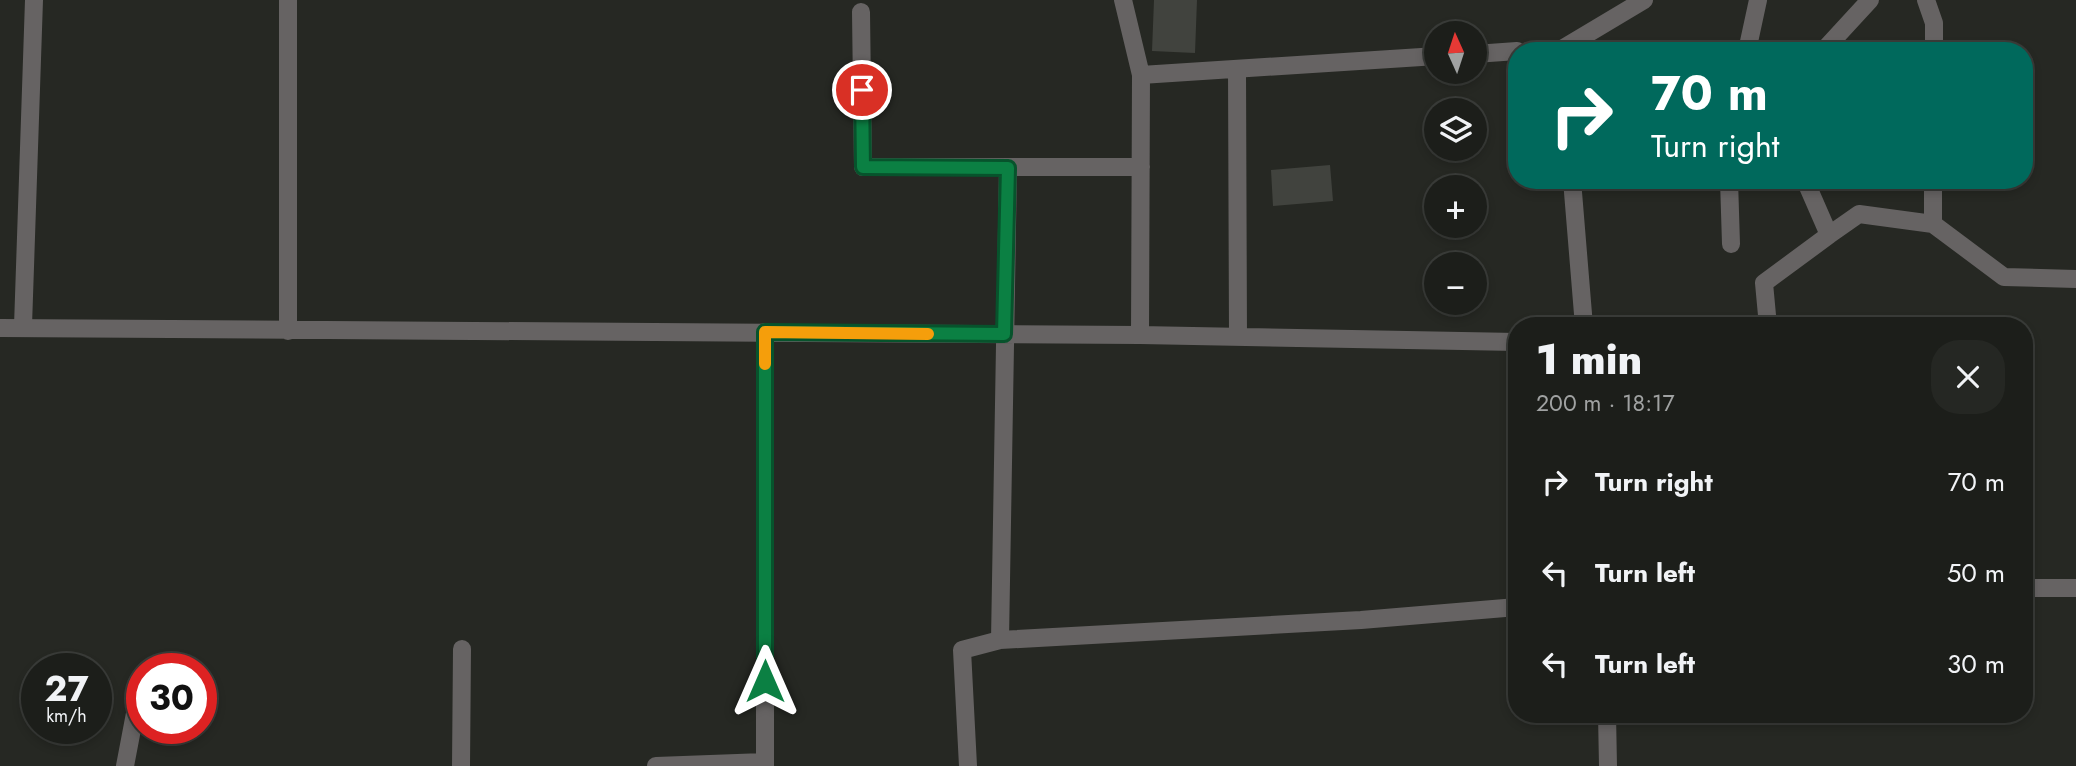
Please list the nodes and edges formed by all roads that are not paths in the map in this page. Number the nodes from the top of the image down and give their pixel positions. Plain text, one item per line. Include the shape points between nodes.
1 (34, 0) edge
2 (288, 0) edge
3 (1123, 0) edge
4 (1644, 0) edge
5 (1758, 0) edge
6 (1870, 0) edge
7 (1926, 0) edge
8 (861, 12) dead end
9 (1575, 42) edge
10 (1749, 42) edge
11 (1831, 42) edge
12 (1934, 42) edge
13 (1508, 52) edge
14 (1488, 53) edge
15 (1424, 58) edge
16 (1237, 69) junction
17 (1141, 75) junction
18 (1141, 167) junction
19 (1008, 168) junction
20 (1573, 189) edge
21 (1729, 189) edge
22 (1809, 189) edge
23 (1933, 189) edge
24 (1933, 224) junction
25 (1829, 235) junction
26 (1731, 244) dead end
27 (2076, 279) edge
28 (1583, 317) edge
29 (1767, 317) edge
30 (23, 326) junction
31 (0, 328) edge
32 (288, 331) junction
33 (765, 332) junction
34 (1004, 334) junction
35 (1140, 335) junction
36 (1238, 337) junction
37 (1508, 342) edge
38 (2033, 588) edge
39 (2076, 588) edge
40 (1508, 608) edge
41 (1000, 640) junction
42 (462, 649) dead end
43 (1607, 723) edge
44 (129, 744) edge
45 (765, 764) edge
46 (125, 766) edge
47 (461, 766) edge
48 (656, 766) edge
49 (968, 766) edge
50 (1608, 766) edge

1 - 30 street
2 - 32 street
3 - 17 street
4 - 9 street
5 - 10 street
6 - 11 street
7 - 12 street via 1934,23
8 - 19 street via 863,167
13 - 14 street
15 - 16 street
16 - 17 street
16 - 36 street
17 - 18 street
18 - 19 street
18 - 35 street
19 - 34 street
20 - 28 street
21 - 26 street
22 - 25 street
23 - 24 street
24 - 25 street via 1859,214
24 - 27 street via 2004,277
25 - 29 street via 1764,283
30 - 31 street
30 - 32 street
32 - 33 street
33 - 34 street
33 - 45 street
34 - 35 street
34 - 41 street
35 - 36 street
36 - 37 street
38 - 39 street
40 - 41 street
41 - 49 street via 962,650
42 - 47 street
43 - 50 street
44 - 46 street
45 - 48 street

